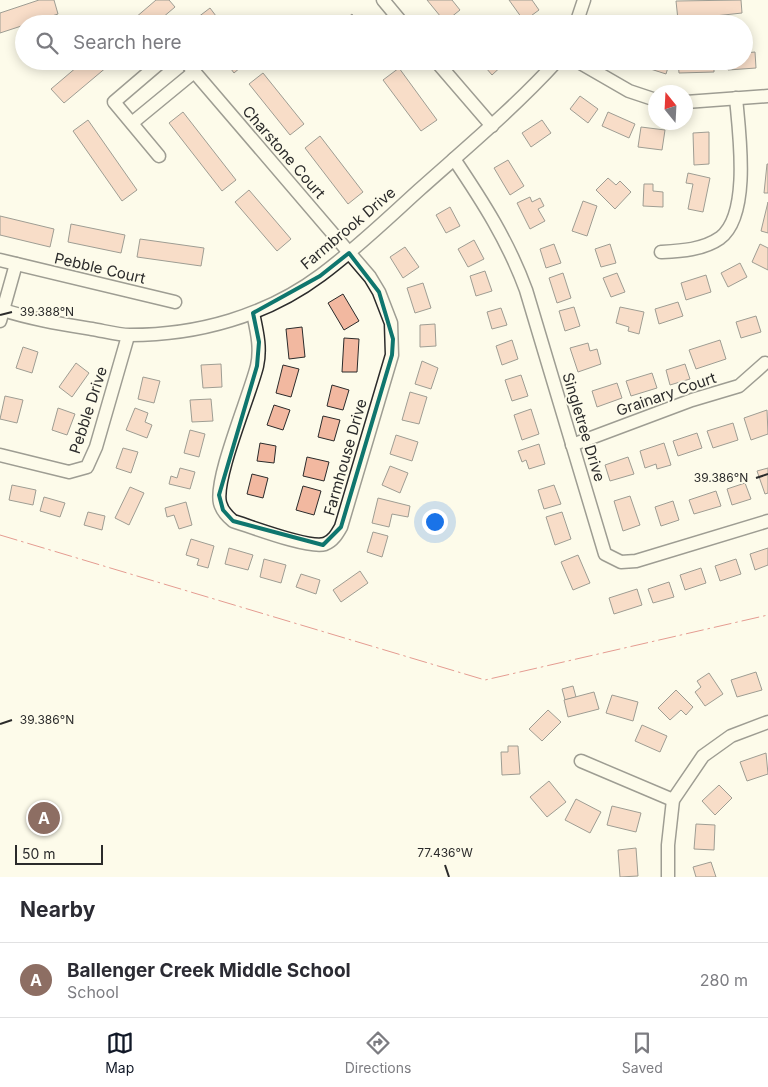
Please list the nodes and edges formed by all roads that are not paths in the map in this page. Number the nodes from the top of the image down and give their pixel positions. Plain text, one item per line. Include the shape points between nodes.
1 (383, 0) edge
2 (584, 0) edge
3 (396, 15) edge
4 (579, 15) edge
5 (151, 70) edge
6 (444, 70) edge
7 (549, 70) edge
8 (593, 70) edge
9 (194, 72) joint
10 (768, 96) edge
11 (648, 97) edge
12 (736, 98) junction
13 (693, 101) edge
14 (132, 123) junction
15 (492, 126) junction
16 (159, 156) dead end
17 (454, 159) junction
18 (660, 252) dead end
19 (349, 253) junction
20 (0, 260) edge
21 (16, 264) junction
22 (175, 302) dead end
23 (1, 314) edge
24 (253, 314) junction
25 (128, 336) junction
26 (765, 363) dead end
27 (572, 445) junction
28 (0, 455) edge
29 (768, 521) edge
30 (768, 722) edge
31 (581, 760) dead end
32 (673, 800) junction
33 (668, 877) edge

1 - 3 street
2 - 4 street
5 - 14 street via 114,102
6 - 15 street
7 - 15 street, Farmbrook Drive
8 - 11 street via 629,91
9 - 14 street
9 - 19 street, Charstone Court
10 - 12 street
12 - 13 street
12 - 18 street via 742,168 741,188 730,225 721,238 708,244 691,250
14 - 16 street
15 - 17 street, Farmbrook Drive
17 - 19 street, Farmbrook Drive
17 - 27 street, Singletree Drive via 513,254
19 - 24 street, Farmbrook Drive via 320,276
19 - 24 street, Farmhouse Drive via 379,292 391,324 392,354 342,527 331,541 323,545 298,541 233,521 226,516 220,503 229,456 257,366 259,342
20 - 21 street, Pebble Court
21 - 22 street, Pebble Court
21 - 23 street
23 - 25 street, Farmbrook Drive
24 - 25 street, Farmbrook Drive via 211,327
25 - 28 street, Pebble Drive via 96,447 87,467 69,472
26 - 27 street, Grainary Court via 739,386
27 - 29 street, Singletree Drive via 605,554 621,562 636,561
30 - 32 street via 731,736 703,756
31 - 32 street
32 - 33 street

